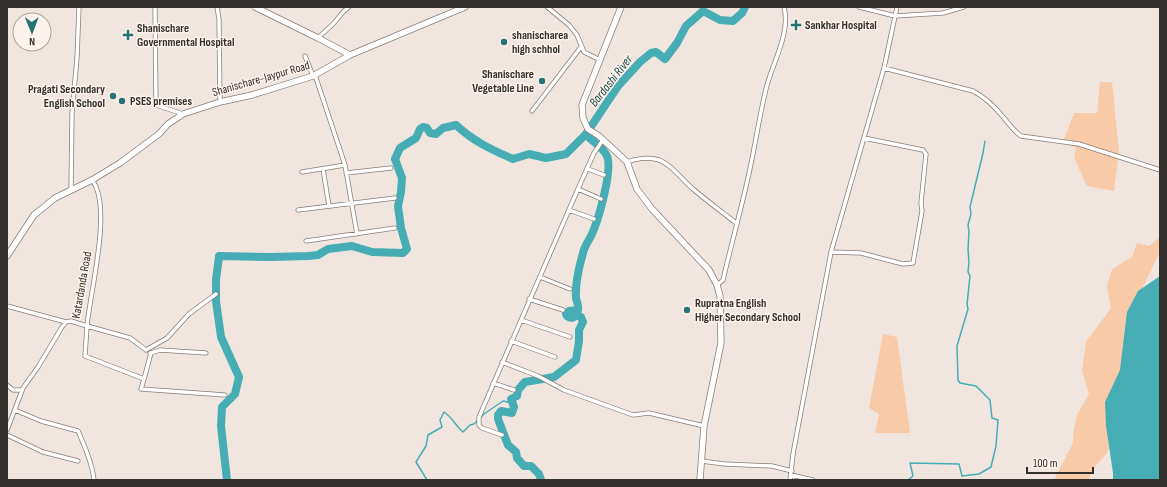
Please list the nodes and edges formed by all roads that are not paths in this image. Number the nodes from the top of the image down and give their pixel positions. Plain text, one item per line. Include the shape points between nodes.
1 (79, 7) edge
2 (156, 7) edge
3 (217, 7) edge
4 (255, 7) edge
5 (349, 7) edge
6 (465, 7) edge
7 (547, 7) edge
8 (621, 7) edge
9 (784, 7) edge
10 (859, 7) edge
11 (897, 7) edge
12 (964, 7) edge
13 (895, 16) junction
14 (318, 38) junction
15 (581, 47) junction
16 (350, 55) junction
17 (305, 56) dead end
18 (600, 60) junction
19 (884, 68) junction
20 (314, 76) junction
21 (220, 102) junction
22 (532, 111) dead end
23 (183, 114) junction
24 (864, 138) junction
25 (603, 140) junction
26 (627, 162) junction
27 (345, 165) junction
28 (391, 168) dead end
29 (323, 169) junction
30 (588, 169) junction
31 (1160, 170) edge
32 (302, 172) dead end
33 (346, 173) junction
34 (604, 175) dead end
35 (92, 180) junction
36 (578, 189) junction
37 (71, 190) junction
38 (395, 198) dead end
39 (601, 199) dead end
40 (351, 202) junction
41 (329, 206) junction
42 (298, 210) dead end
43 (569, 210) junction
44 (594, 218) dead end
45 (736, 223) junction
46 (395, 228) dead end
47 (357, 234) junction
48 (306, 241) dead end
49 (831, 252) junction
50 (7, 256) edge
51 (540, 277) junction
52 (718, 285) junction
53 (570, 289) dead end
54 (216, 294) dead end
55 (529, 299) junction
56 (7, 306) edge
57 (563, 310) dead end
58 (520, 320) junction
59 (66, 322) junction
60 (87, 326) junction
61 (570, 337) dead end
62 (511, 341) junction
63 (146, 350) junction
64 (151, 353) junction
65 (206, 353) dead end
66 (555, 358) dead end
67 (502, 362) junction
68 (144, 379) junction
69 (493, 383) junction
70 (7, 385) edge
71 (22, 390) junction
72 (514, 390) dead end
73 (225, 395) dead end
74 (15, 410) junction
75 (704, 426) junction
76 (7, 430) edge
77 (7, 435) edge
78 (502, 435) dead end
79 (78, 461) dead end
80 (701, 461) junction
81 (792, 471) junction
82 (791, 475) junction
83 (94, 480) edge
84 (700, 480) edge
85 (790, 480) edge
86 (813, 480) edge

1 - 37 street via 72,113
2 - 23 street via 156,105
3 - 21 street
4 - 14 street
5 - 14 street
6 - 16 street, Shanischare-Jaypur Road
7 - 15 street via 569,25 577,35
8 - 18 street
9 - 45 street via 785,27 769,78
10 - 13 street
11 - 13 street
12 - 13 street via 943,14
13 - 19 street
14 - 16 street
15 - 18 street via 584,52
15 - 22 street
16 - 20 street, Shanischare-Jaypur Road
17 - 20 street
18 - 25 street via 582,111 588,129
19 - 24 street
19 - 31 street via 973,91 982,96 1021,136 1079,144
20 - 21 street, Shanischare-Jaypur Road
20 - 27 street
21 - 23 street, Shanischare-Jaypur Road
23 - 35 street, Shanischare-Jaypur Road via 137,151
24 - 49 street
24 - 49 street via 923,150 926,154 922,212 913,263 902,264 861,253
25 - 26 street
25 - 30 street
26 - 45 street via 654,159 660,161
26 - 52 street via 637,189 652,209 709,270
27 - 29 street
27 - 33 street
28 - 33 street
29 - 32 street
29 - 41 street
30 - 34 street
30 - 36 street
33 - 40 street
35 - 37 street, Shanischare-Jaypur Road
35 - 60 street, Katardanda Road via 100,201 101,225
36 - 39 street
36 - 43 street
37 - 50 street, Shanischare-Jaypur Road via 55,198 34,215
38 - 40 street
40 - 41 street
40 - 47 street
41 - 42 street
43 - 44 street
43 - 51 street
45 - 52 street via 723,280
46 - 47 street
47 - 48 street
49 - 81 street
51 - 53 street
51 - 55 street
52 - 75 street via 720,343
54 - 63 street via 189,314 167,338
55 - 57 street
55 - 58 street
56 - 59 street
58 - 61 street
58 - 62 street
59 - 60 street, Katardanda Road
59 - 71 street, Katardanda Road
60 - 63 street via 130,338
60 - 68 street via 84,356
62 - 66 street
62 - 67 street
63 - 64 street
64 - 65 street via 160,350
64 - 68 street
67 - 69 street
67 - 75 street via 538,376 564,390 634,415 648,413
68 - 73 street via 141,390
69 - 72 street
69 - 78 street via 478,421 482,428
70 - 71 street via 13,390
71 - 74 street, Katardanda Road
74 - 76 street, Katardanda Road
74 - 83 street via 41,421 78,431
75 - 80 street
77 - 79 street via 43,452
80 - 81 street via 772,466
80 - 84 street
81 - 82 street
82 - 85 street
82 - 86 street

